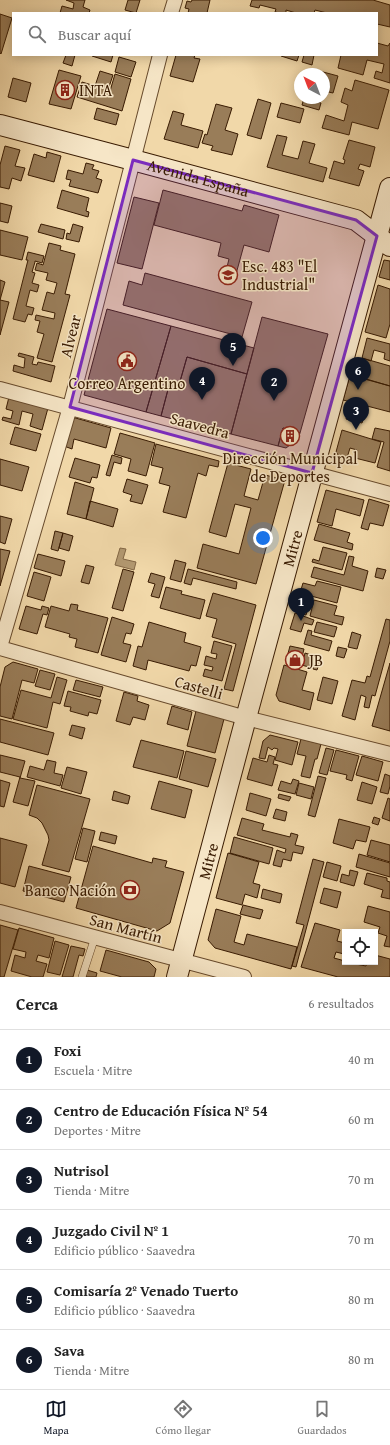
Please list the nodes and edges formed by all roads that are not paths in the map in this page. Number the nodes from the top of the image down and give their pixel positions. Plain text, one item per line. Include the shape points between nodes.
1 (175, 0) edge
2 (171, 12) edge
3 (160, 56) edge
4 (0, 125) edge
5 (132, 160) junction
6 (390, 188) edge
7 (383, 241) edge
8 (0, 390) edge
9 (70, 407) junction
10 (312, 473) junction
11 (390, 494) edge
12 (0, 648) edge
13 (246, 718) junction
14 (390, 754) edge
15 (0, 912) edge
16 (95, 937) junction
17 (179, 969) edge
18 (82, 977) edge
19 (244, 977) edge

1 - 2 street
3 - 5 street, Alvear
4 - 5 street, Avenida España
5 - 7 street, Avenida España via 356,220
5 - 9 street, Alvear
6 - 7 street, Mitre
7 - 10 street, Mitre
8 - 9 street, Saavedra
9 - 10 street, Saavedra
9 - 12 street, Alvear
10 - 11 street, Saavedra
10 - 13 street, Mitre
12 - 13 street, Castelli
13 - 14 street, Castelli
13 - 17 street, Mitre
15 - 16 street, San Martín
16 - 17 street, San Martín
16 - 18 lane
17 - 19 street, San Martín

